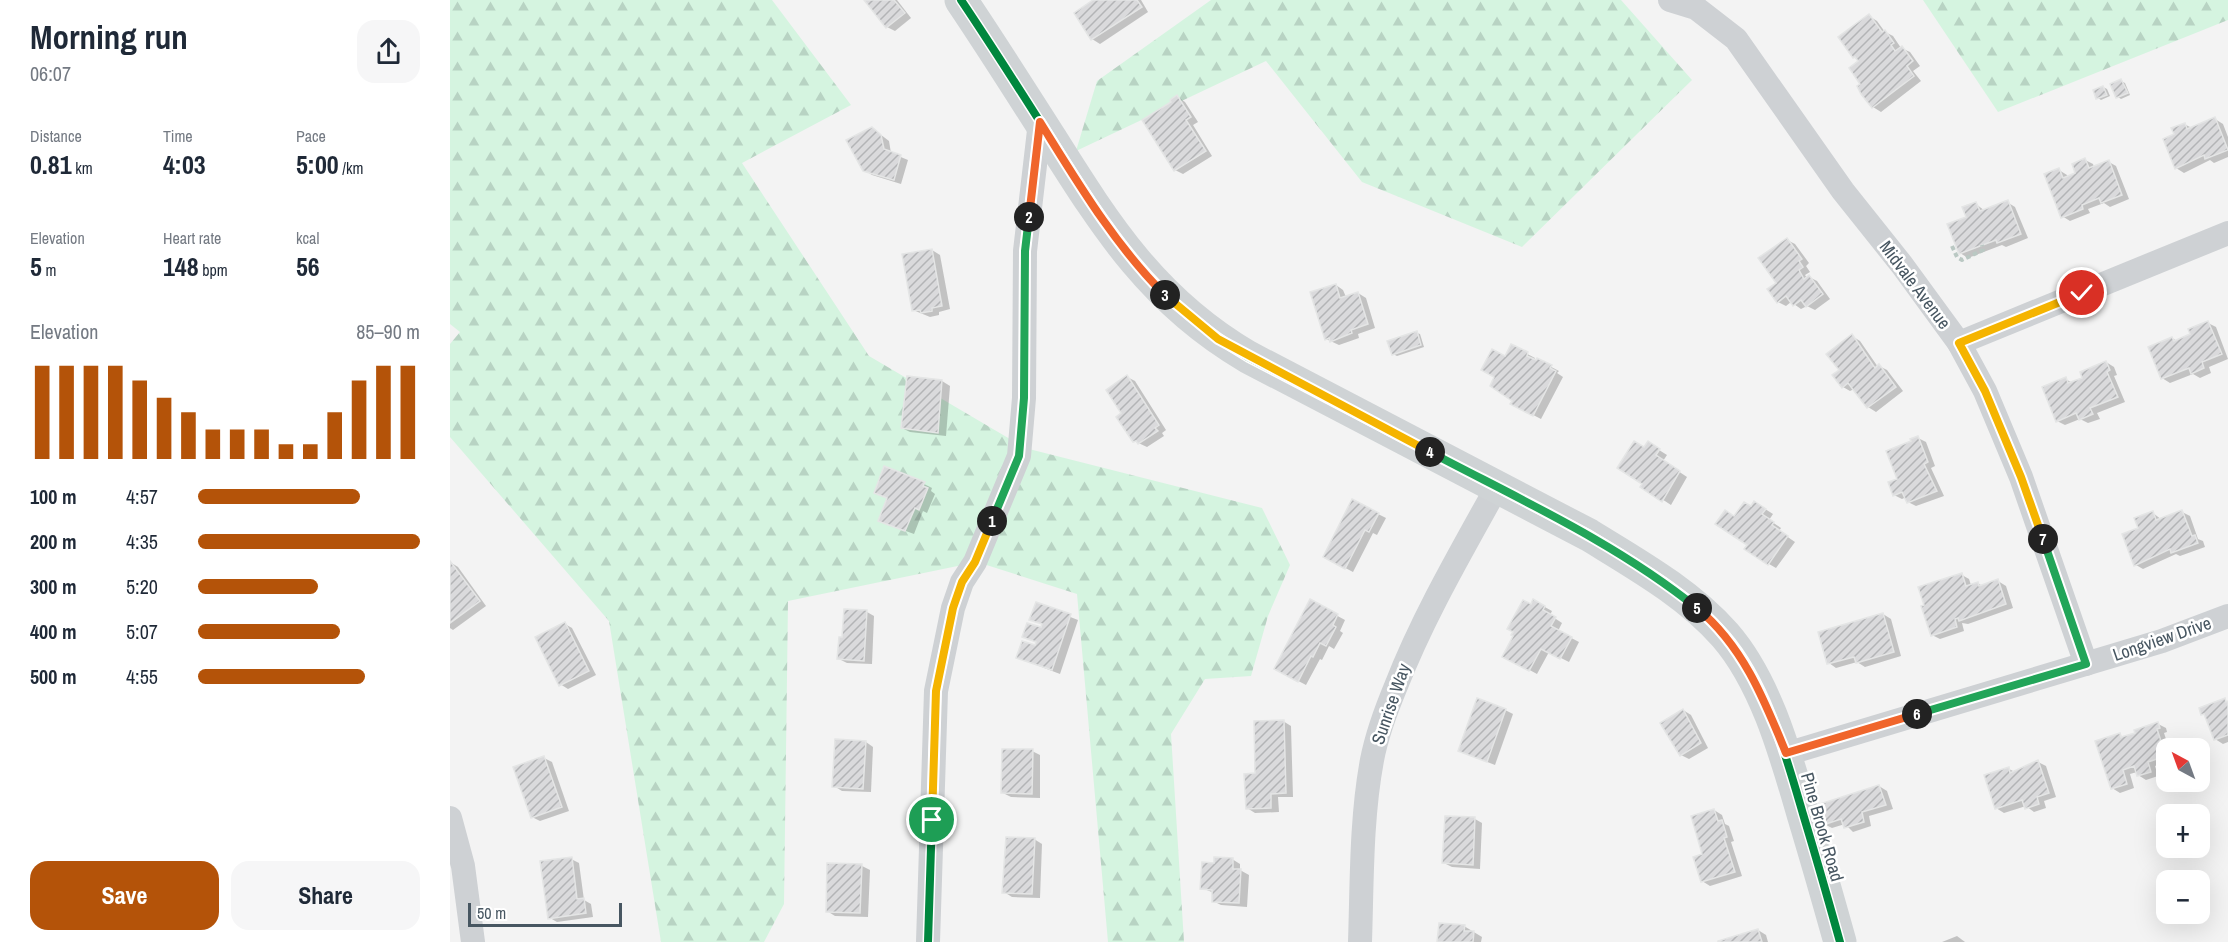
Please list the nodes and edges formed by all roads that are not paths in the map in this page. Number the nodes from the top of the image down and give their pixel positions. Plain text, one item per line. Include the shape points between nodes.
1 (961, 0) edge
2 (1670, 0) edge
3 (1040, 122) junction
4 (2228, 234) edge
5 (1959, 343) junction
6 (1497, 487) junction
7 (2228, 616) edge
8 (2086, 664) junction
9 (1786, 753) junction
10 (450, 818) edge
11 (473, 942) edge
12 (928, 942) edge
13 (1360, 942) edge
14 (1840, 942) edge

1 - 3 street, Pine Brook Road
2 - 5 street, Midvale Avenue via 1696,8 1736,39 1843,191
3 - 6 street, Pine Brook Road via 1100,218 1135,263 1195,322 1248,357
3 - 12 street via 1025,251 1024,398 1019,456 975,562 962,582 936,691
4 - 5 street
5 - 8 street, Midvale Avenue via 1985,391 2021,477
6 - 9 street, Pine Brook Road via 1637,564 1706,615 1742,658
6 - 13 street, Sunrise Way via 1437,596 1383,718 1372,760 1366,816
7 - 8 street, Longview Drive
8 - 9 street, Longview Drive
9 - 14 street, Pine Brook Road
10 - 11 street via 463,866

